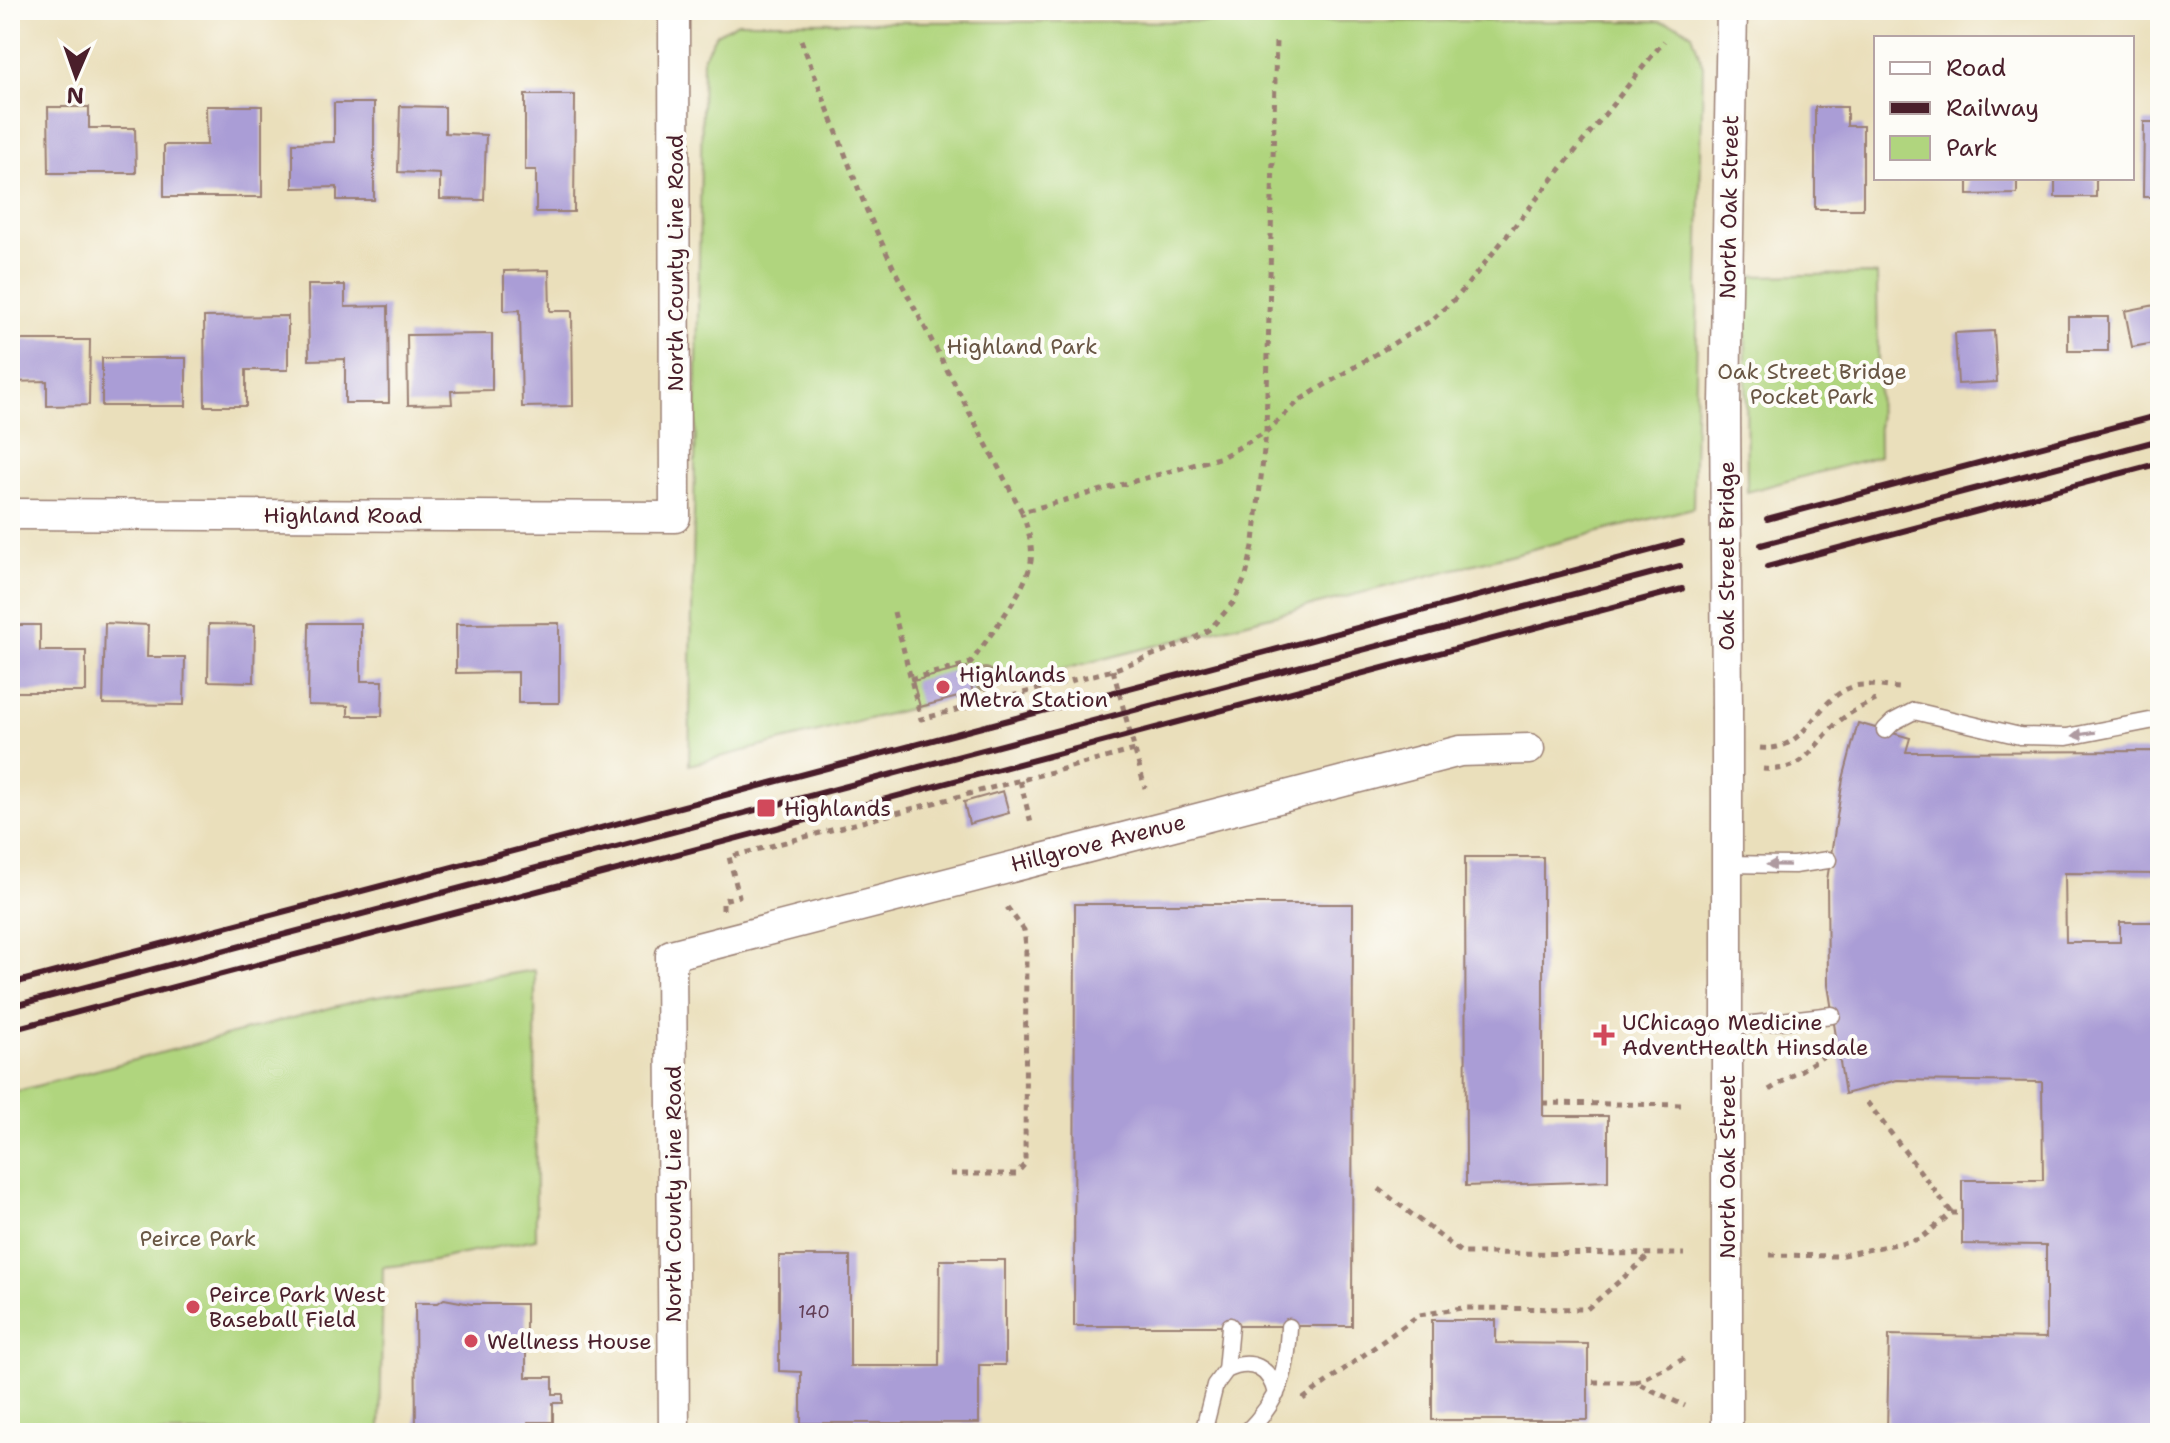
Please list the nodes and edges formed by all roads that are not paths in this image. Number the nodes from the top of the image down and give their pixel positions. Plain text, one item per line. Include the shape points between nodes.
1 (674, 10) edge
2 (1732, 10) edge
3 (1725, 403) joint
4 (10, 514) edge
5 (675, 517) joint
6 (1727, 709) joint
7 (2160, 719) edge
8 (2135, 725) junction
9 (1885, 730) dead end
10 (2160, 732) edge
11 (1529, 749) dead end
12 (1828, 860) dead end
13 (1727, 864) junction
14 (671, 955) joint
15 (1832, 1015) dead end
16 (1727, 1027) junction
17 (1230, 1326) dead end
18 (1289, 1327) dead end
19 (1226, 1370) junction
20 (1276, 1394) junction
21 (674, 1433) edge
22 (1203, 1433) edge
23 (1246, 1433) edge
24 (1727, 1433) edge

1 - 5 street, North County Line Road
2 - 3 street, North Oak Street
3 - 6 street, Oak Street Bridge, bridge
4 - 5 street, Highland Road
6 - 13 street, North Oak Street
7 - 8 lane
8 -> 9 lane via 2067,737 2020,736 1914,711
8 - 10 lane
11 - 14 street, Hillgrove Avenue via 1460,751
12 -> 13 lane
13 - 16 street, North Oak Street
14 - 21 street, North County Line Road
15 - 16 lane
16 - 24 street, North Oak Street
17 - 19 lane
18 - 20 lane
19 - 20 lane via 1248,1364 1262,1368 1272,1377
19 - 22 lane via 1215,1385
20 - 23 lane via 1270,1410

